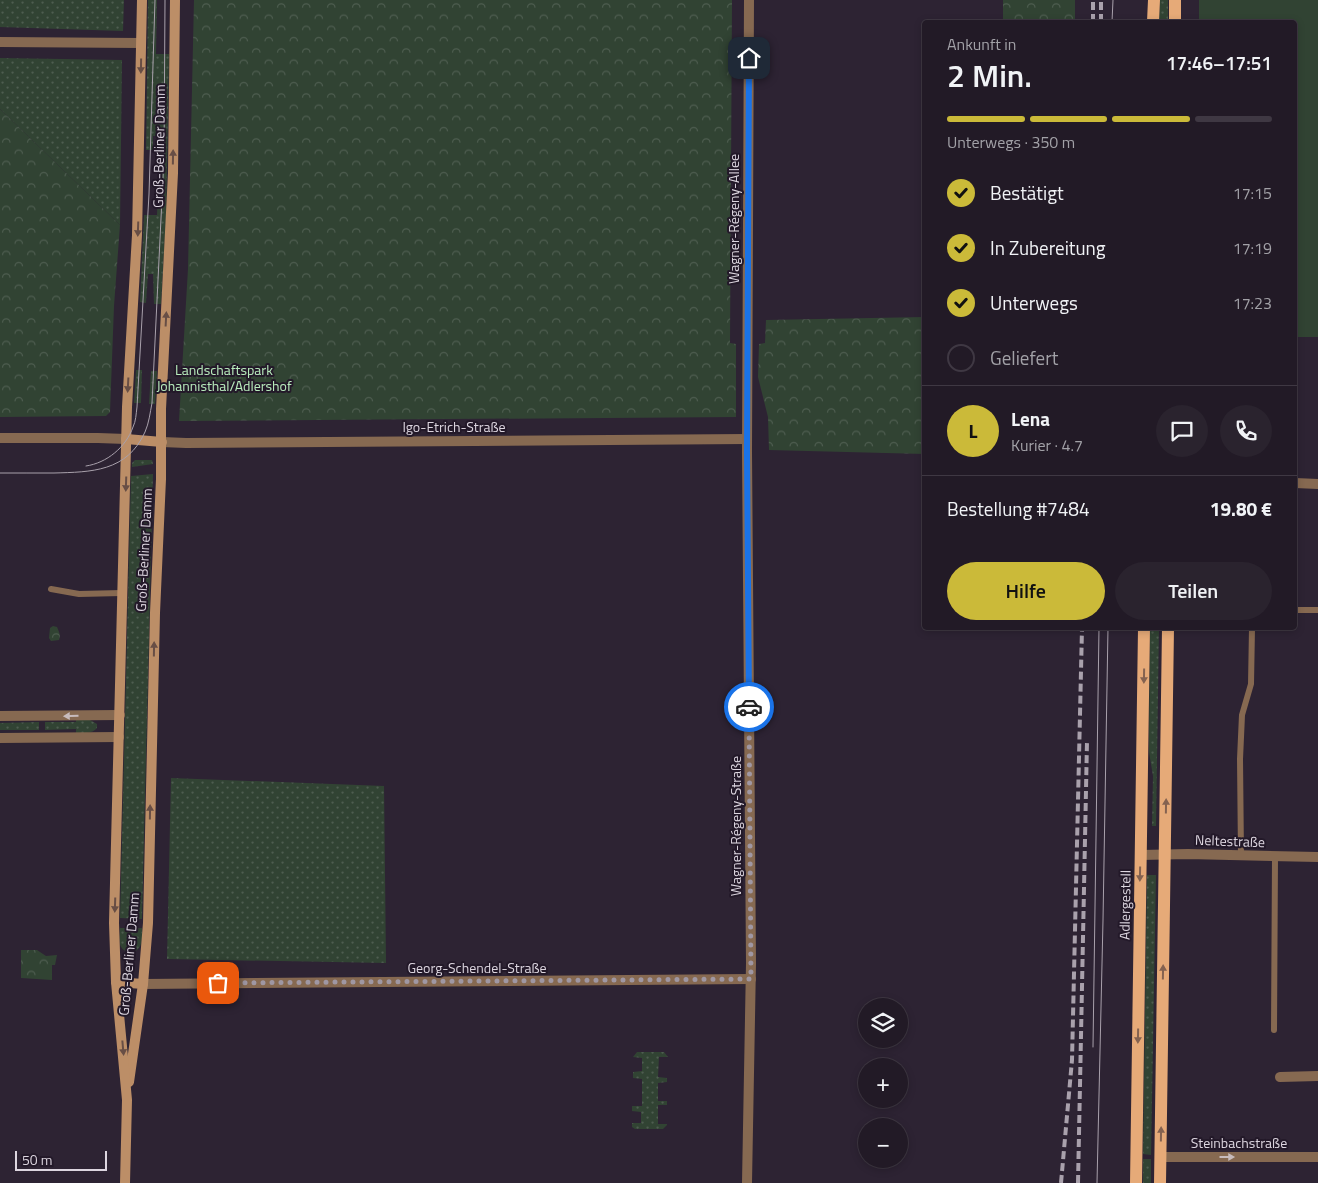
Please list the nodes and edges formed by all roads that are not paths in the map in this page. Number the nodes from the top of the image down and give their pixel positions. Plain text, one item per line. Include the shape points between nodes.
1 (142, 0) edge
2 (175, 0) edge
3 (749, 0) edge
4 (1154, 0) edge
5 (1175, 0) edge
6 (1153, 20) edge
7 (1175, 20) edge
8 (0, 42) edge
9 (142, 43) junction
10 (0, 438) edge
11 (126, 439) junction
12 (747, 439) junction
13 (162, 442) junction
14 (1297, 483) edge
15 (1318, 484) edge
16 (51, 589) dead end
17 (122, 593) junction
18 (1297, 610) edge
19 (1318, 610) edge
20 (1144, 630) edge
21 (1168, 630) edge
22 (1252, 630) edge
23 (120, 715) junction
24 (0, 716) edge
25 (119, 737) junction
26 (0, 738) edge
27 (1165, 854) junction
28 (1141, 855) junction
29 (1241, 855) junction
30 (1275, 856) junction
31 (1318, 857) edge
32 (751, 979) junction
33 (116, 982) junction
34 (143, 984) junction
35 (1274, 1030) dead end
36 (1318, 1076) edge
37 (1280, 1077) dead end
38 (127, 1100) junction
39 (1161, 1157) junction
40 (1318, 1157) edge
41 (125, 1183) edge
42 (748, 1183) edge
43 (1136, 1183) edge
44 (1160, 1183) edge

1 - 9 main road, Groß-Berliner Damm
13 -> 2 main road, Groß-Berliner Damm via 173,173
3 - 12 street, Wagner-Régeny-Allee
4 - 6 main road
5 - 7 main road
8 - 9 street
9 -> 11 main road, Groß-Berliner Damm via 137,235
10 - 11 street
11 - 13 main road
11 -> 17 main road, Groß-Berliner Damm
12 - 13 street, Igo-Etrich-Straße
12 - 32 street, Wagner-Régeny-Straße
34 -> 13 main road, Groß-Berliner Damm via 148,923
14 - 15 street
16 - 17 lane via 79,594
17 - 23 main road, Groß-Berliner Damm
18 - 19 lane
20 -> 28 main road, Adlergestell
27 -> 21 main road
22 - 29 lane via 1252,684 1242,715
23 -> 24 street
23 - 25 main road, Groß-Berliner Damm
25 - 26 street
25 -> 33 main road, Groß-Berliner Damm via 114,922
27 - 28 street, Neltestraße
27 - 29 street, Neltestraße
39 -> 27 main road
28 -> 43 main road, Adlergestell
29 - 30 street, Neltestraße
30 - 31 street, Neltestraße
30 - 35 lane
32 - 34 street, Georg-Schendel-Straße
32 - 42 street, Wagner-Régeny-Straße
33 - 34 main road
33 -> 38 main road, Groß-Berliner Damm
34 - 38 main road, Groß-Berliner Damm
36 - 37 street
38 - 41 main road, Groß-Berliner Damm
39 -> 40 street, Steinbachstraße
39 - 44 main road

